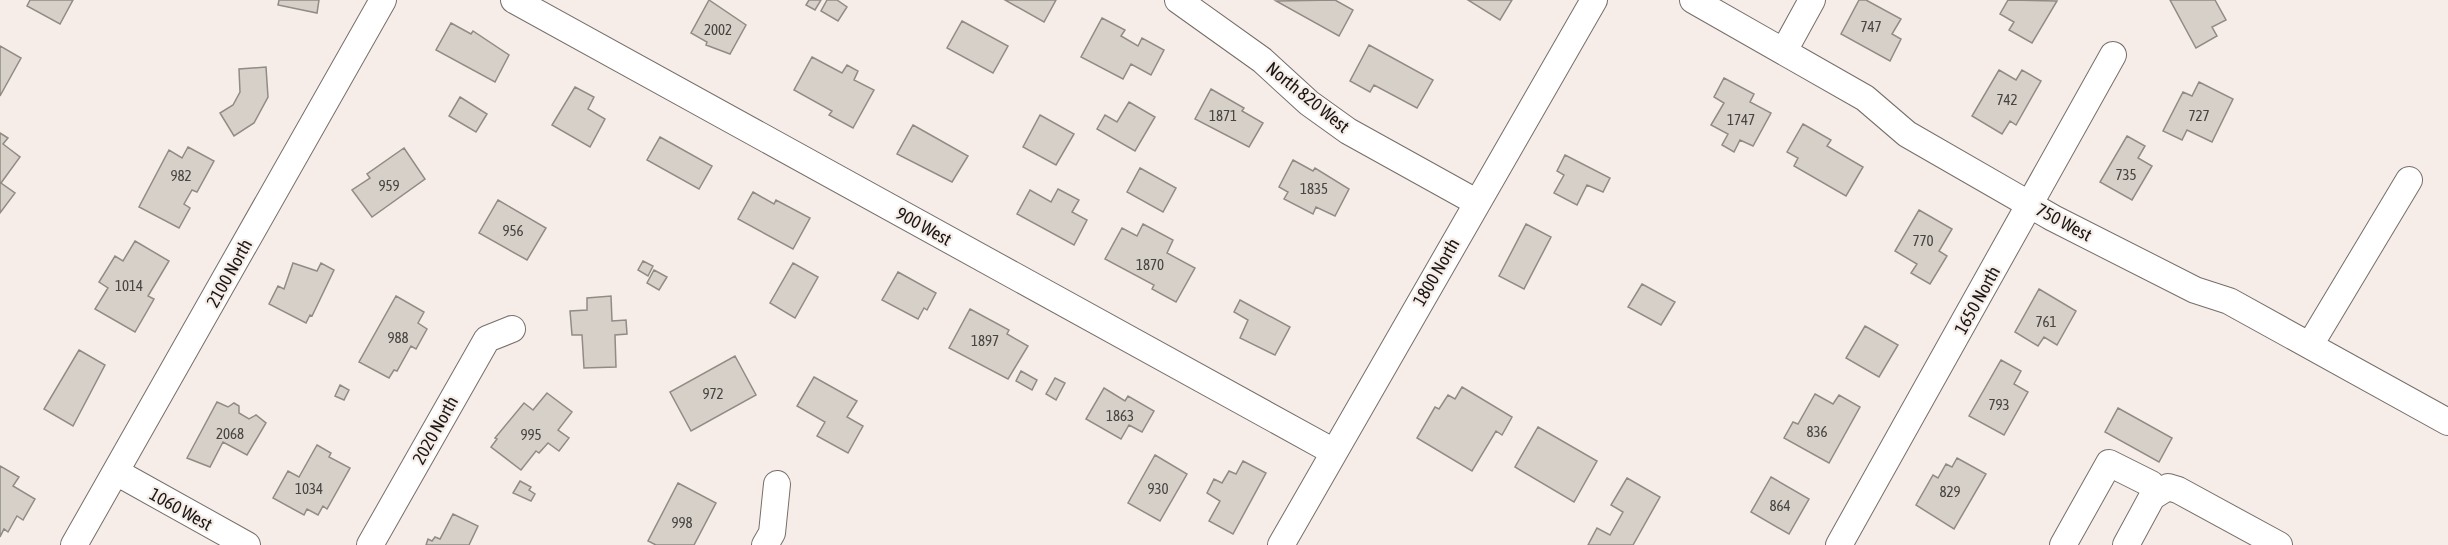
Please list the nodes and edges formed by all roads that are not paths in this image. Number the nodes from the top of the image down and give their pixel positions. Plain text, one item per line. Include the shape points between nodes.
1 (383, 0) edge
2 (514, 0) edge
3 (1178, 0) edge
4 (1594, 0) edge
5 (1692, 0) edge
6 (1812, 0) edge
7 (1784, 51) junction
8 (2113, 55) dead end
9 (2409, 180) dead end
10 (1476, 201) junction
11 (2030, 205) junction
12 (512, 329) dead end
13 (2310, 345) junction
14 (2448, 422) edge
15 (1334, 452) junction
16 (116, 472) junction
17 (777, 484) dead end
18 (2158, 491) junction
19 (2135, 542) edge
20 (74, 545) edge
21 (247, 545) edge
22 (370, 545) edge
23 (765, 545) edge
24 (1281, 545) edge
25 (1839, 545) edge
26 (2063, 545) edge
27 (2279, 545) edge

1 - 16 street, 2100 North
2 - 15 street, 900 West
3 - 10 street, North 820 West via 1262,60 1309,103 1348,131
4 - 10 street, 1800 North
5 - 7 street, 750 West
6 - 7 street
7 - 11 street, 750 West via 1865,98 1907,134
8 - 11 street, 1650 North
9 - 13 street
10 - 15 street, 1800 North
11 - 13 street, 750 West via 2195,290 2229,300
11 - 25 street, 1650 North
12 - 22 street, 2020 North via 486,339
13 - 14 street, 750 West
15 - 24 street, 1800 North
16 - 20 street, 2100 North
16 - 21 street, 1060 West
17 - 23 street via 772,532
18 - 19 street
18 - 26 street via 2109,463
18 - 27 street via 2168,487 2178,490

